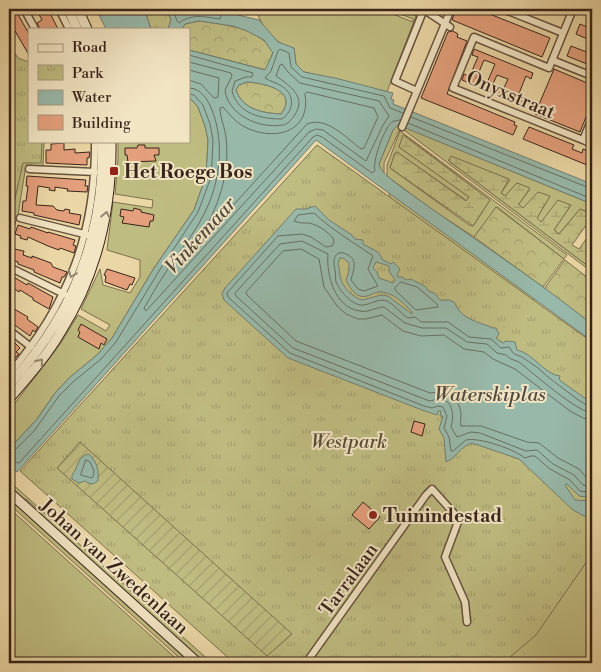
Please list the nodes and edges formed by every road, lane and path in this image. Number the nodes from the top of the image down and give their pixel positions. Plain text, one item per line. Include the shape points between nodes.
1 (24, 9) edge
2 (59, 9) edge
3 (68, 9) edge
4 (78, 9) edge
5 (424, 9) edge
6 (451, 9) edge
7 (573, 9) edge
8 (508, 10) edge
9 (448, 25) junction
10 (34, 28) edge
11 (68, 28) edge
12 (77, 28) edge
13 (87, 28) edge
14 (563, 33) junction
15 (552, 60) junction
16 (592, 76) edge
17 (417, 91) junction
18 (592, 118) edge
19 (402, 127) dead end
20 (583, 140) junction
21 (95, 142) edge
22 (102, 142) edge
23 (111, 142) edge
24 (592, 144) edge
25 (29, 169) dead end
26 (95, 172) junction
27 (20, 218) dead end
28 (88, 235) junction
29 (101, 238) junction
30 (9, 267) edge
31 (64, 294) junction
32 (9, 330) edge
33 (31, 347) junction
34 (9, 374) edge
35 (9, 385) edge
36 (9, 399) edge
37 (9, 492) edge
38 (467, 622) dead end
39 (198, 663) edge
40 (306, 663) edge

1 - 10 street
2 - 11 street
3 - 12 main road
4 - 13 main road
5 - 9 street
5 - 17 street via 395,81
6 - 9 street
7 - 14 street
8 - 14 street
9 - 17 street
14 - 15 street
15 - 16 street
15 - 20 street, Onyxstraat via 549,68 474,38 453,88
17 - 19 street
18 - 20 street
20 - 24 street
21 - 26 street
22 - 28 main road via 98,204
29 -> 23 main road via 109,196
25 - 26 street
26 - 28 street
27 - 28 street
28 - 29 street
28 -> 31 street
28 - 35 main road via 80,274 63,310 44,342
36 -> 29 main road via 40,362 74,309
30 - 31 street
31 - 33 street
32 - 33 street
33 - 34 street
37 - 39 main road, Johan van Zwedenlaan
38 - 40 street, Tarralaan via 465,602 445,557 459,519 432,490

